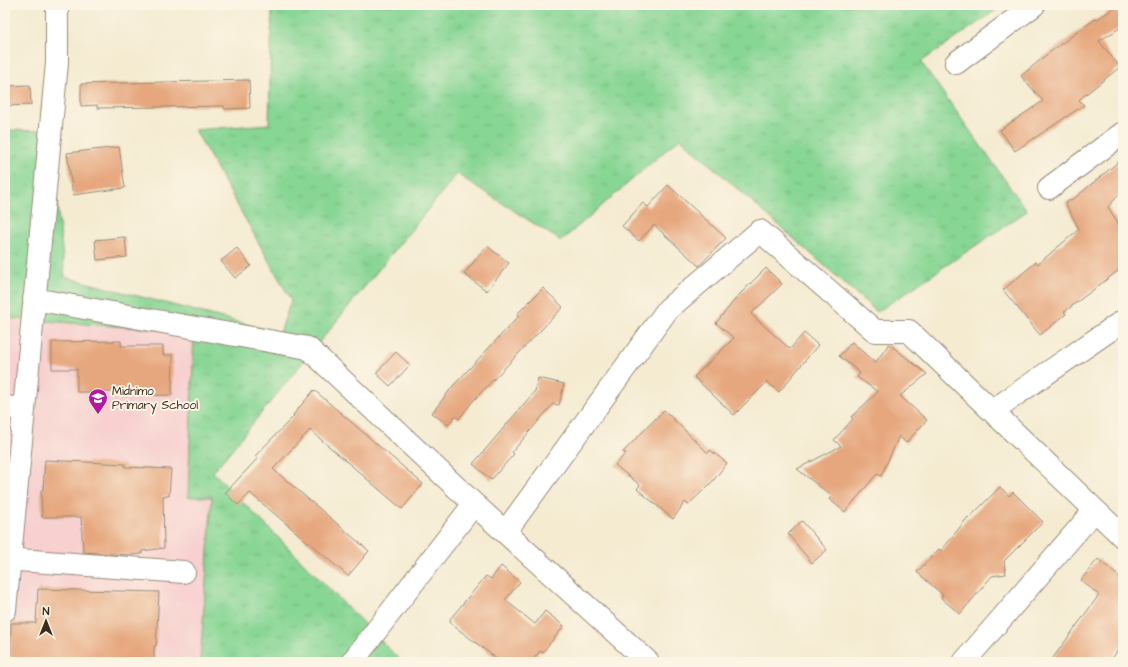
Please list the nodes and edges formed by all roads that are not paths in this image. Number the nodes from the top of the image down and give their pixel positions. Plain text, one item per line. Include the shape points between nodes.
1 (57, 5) edge
2 (1034, 5) edge
3 (956, 63) dead end
4 (1123, 133) edge
5 (1049, 188) dead end
6 (34, 299) junction
7 (1123, 321) edge
8 (14, 408) edge
9 (992, 411) junction
10 (474, 504) junction
11 (1095, 510) junction
12 (506, 531) junction
13 (1123, 537) edge
14 (7, 559) edge
15 (184, 572) dead end
16 (5, 610) edge
17 (352, 662) edge
18 (648, 662) edge
19 (964, 662) edge

1 - 6 street via 57,63
2 - 3 street
4 - 5 street
6 - 8 street
6 - 10 street via 308,348
7 - 9 street
8 - 14 street
9 - 11 street
9 - 12 street via 909,331 875,331 760,231 668,309
10 - 12 street
10 - 17 street
11 - 13 street
11 - 19 street
12 - 18 street
14 - 15 street
14 - 16 street

